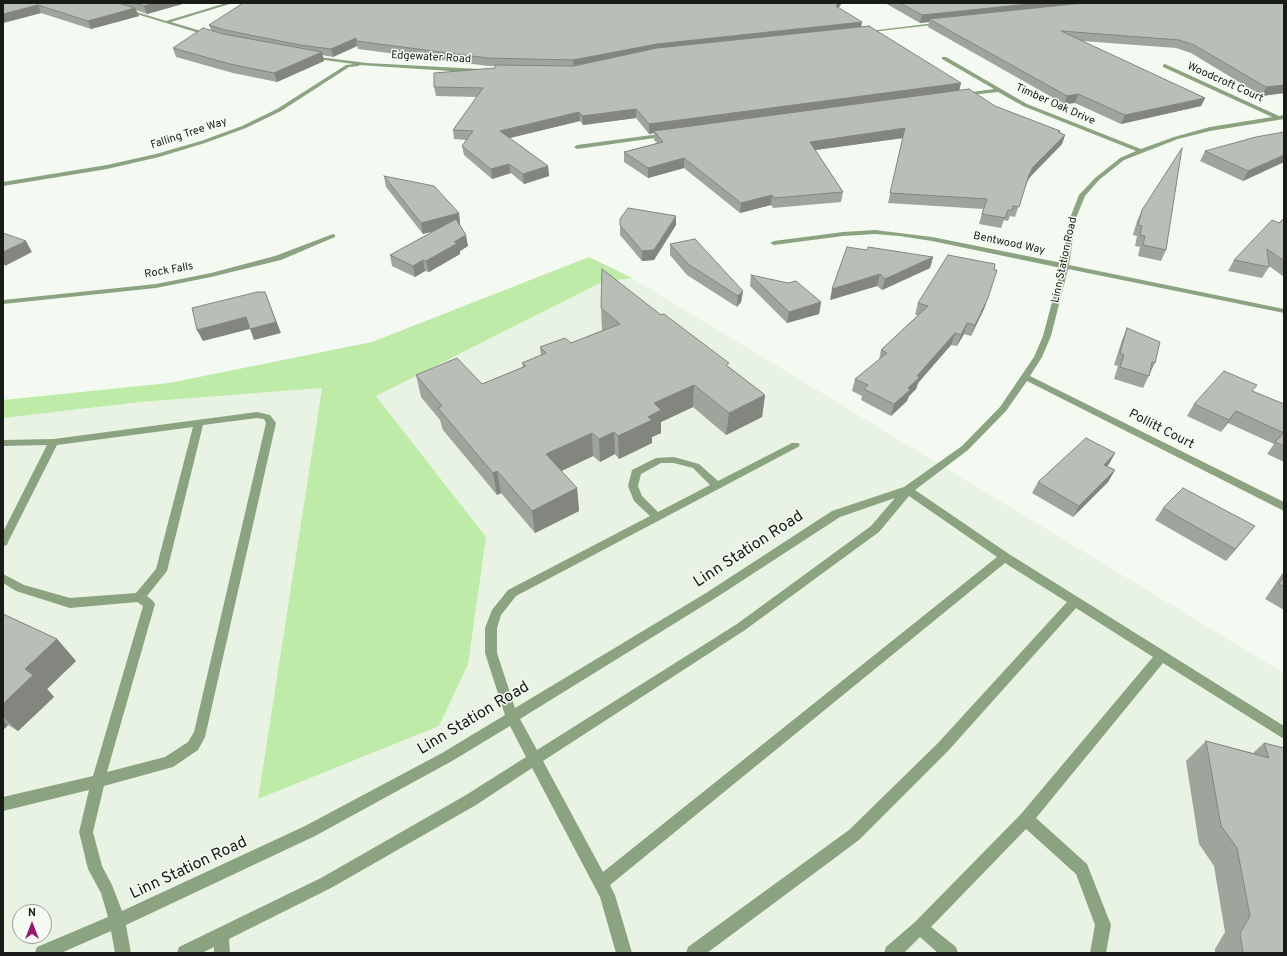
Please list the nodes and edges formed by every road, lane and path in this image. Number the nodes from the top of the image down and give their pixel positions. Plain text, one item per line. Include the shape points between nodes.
1 (102, 3) edge
2 (231, 3) edge
3 (165, 22) junction
4 (947, 22) edge
5 (861, 32) edge
6 (212, 36) edge
7 (308, 56) edge
8 (944, 58) dead end
9 (367, 64) junction
10 (1165, 66) dead end
11 (489, 71) edge
12 (998, 90) junction
13 (959, 95) edge
14 (1281, 117) edge
15 (671, 134) edge
16 (577, 147) dead end
17 (1140, 151) junction
18 (3, 184) edge
19 (333, 236) dead end
20 (774, 243) dead end
21 (1065, 266) junction
22 (3, 302) edge
23 (1284, 311) edge
24 (1025, 377) junction
25 (199, 423) junction
26 (54, 442) junction
27 (3, 443) edge
28 (794, 445) dead end
29 (717, 485) junction
30 (908, 490) junction
31 (1284, 507) edge
32 (657, 517) junction
33 (3, 542) edge
34 (1005, 557) junction
35 (3, 578) edge
36 (139, 597) junction
37 (1075, 601) junction
38 (1161, 656) junction
39 (512, 717) junction
40 (1284, 733) edge
41 (535, 759) junction
42 (98, 781) junction
43 (3, 804) edge
44 (1026, 819) junction
45 (600, 884) junction
46 (117, 920) junction
47 (920, 927) junction
48 (221, 935) junction
49 (43, 953) edge
50 (122, 953) edge
51 (185, 953) edge
52 (222, 953) edge
53 (624, 953) edge
54 (694, 953) edge
55 (892, 953) edge
56 (950, 953) edge
57 (1098, 953) edge

1 - 3 street
2 - 3 street
3 - 6 street
4 - 5 street
7 - 9 street, Edgewater Road
8 - 12 street, Timber Oak Drive
9 - 11 street, Edgewater Road
9 - 18 street, Falling Tree Way via 348,66 279,110 244,127 203,142 107,168
10 - 14 street, Woodcroft Court
12 - 13 street
12 - 17 street, Timber Oak Drive via 1048,116
14 - 17 street, Linn Station Road via 1176,138
15 - 16 street
17 - 21 street, Linn Station Road via 1112,166 1082,195 1073,218
19 - 22 street, Rock Falls via 278,258 211,275 137,288
20 - 21 street, Bentwood Way via 875,232 932,239
21 - 23 street, Bentwood Way
21 - 24 street, Linn Station Road via 1047,336
24 - 30 street, Linn Station Road via 1003,409 965,448
24 - 31 street, Pollitt Court
25 - 26 street
25 - 36 street via 161,571
25 - 42 street via 257,415 267,417 271,423 200,733 193,746 168,762
26 - 27 street
26 - 33 street
28 - 29 street
29 - 32 street
29 - 32 street via 696,466 674,460 659,460 636,472 633,486 638,498
30 - 34 street
30 - 39 street, Linn Station Road via 836,514 710,596
30 - 41 street, Linn Station Road via 875,530 848,550 741,627
32 - 39 street via 512,593 496,613 491,628 491,653
34 - 37 street
34 - 45 street
35 - 36 street via 20,588 70,603
36 - 42 street via 149,604
37 - 38 street
37 - 54 street via 943,747 854,835
38 - 40 street
38 - 44 street
39 - 41 street
39 - 46 street, Linn Station Road via 447,756 310,831
41 - 45 street
41 - 48 street, Linn Station Road via 471,800 326,883
42 - 43 street
42 - 46 street via 86,832 95,870 107,890
44 - 47 street
44 - 57 street via 1082,869 1103,925
45 - 53 street via 607,896
46 - 49 street, Linn Station Road
46 - 50 street
47 - 55 street
47 - 56 street
48 - 51 street, Linn Station Road
48 - 52 street

